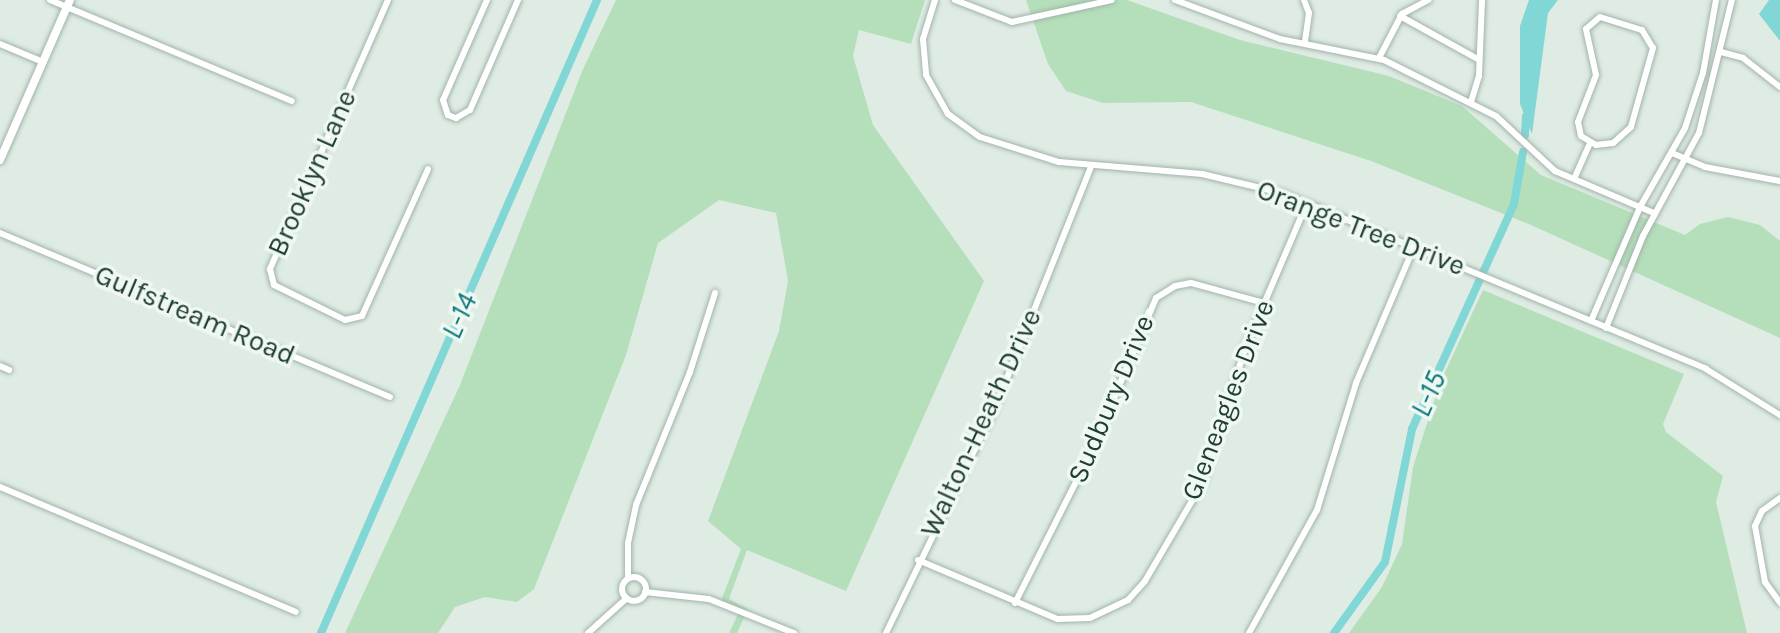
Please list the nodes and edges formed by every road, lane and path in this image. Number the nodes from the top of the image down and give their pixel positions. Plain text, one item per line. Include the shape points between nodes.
1 (50, 0) edge
2 (388, 0) edge
3 (487, 0) edge
4 (518, 0) edge
5 (935, 0) edge
6 (955, 0) edge
7 (1112, 0) edge
8 (1175, 0) edge
9 (1304, 0) edge
10 (1428, 0) edge
11 (1482, 0) edge
12 (1716, 0) edge
13 (1732, 0) edge
14 (69, 4) edge
15 (1400, 16) junction
16 (1305, 43) junction
17 (0, 44) edge
18 (1721, 52) junction
19 (1379, 58) junction
20 (1478, 59) junction
21 (43, 62) junction
22 (1780, 87) edge
23 (292, 101) dead end
24 (1471, 102) junction
25 (1590, 143) junction
26 (1672, 153) junction
27 (1685, 159) junction
28 (0, 160) edge
29 (1091, 167) junction
30 (428, 169) dead end
31 (1574, 179) junction
32 (1780, 181) edge
33 (1307, 203) junction
34 (1640, 207) junction
35 (1654, 213) junction
36 (0, 233) edge
37 (1414, 247) junction
38 (715, 293) dead end
39 (1264, 303) junction
40 (1591, 321) junction
41 (1606, 328) junction
42 (0, 366) edge
43 (9, 370) dead end
44 (390, 397) dead end
45 (1780, 415) edge
46 (0, 487) edge
47 (1780, 498) edge
48 (918, 560) junction
49 (628, 578) junction
50 (645, 592) junction
51 (627, 598) junction
52 (1015, 603) junction
53 (1780, 603) edge
54 (296, 612) dead end
55 (588, 633) edge
56 (794, 633) edge
57 (886, 633) edge
58 (1249, 633) edge

1 - 14 street
2 - 30 street, Brooklyn Lane via 270,269 274,285 345,320 362,316
3 - 4 street via 443,100 448,115 456,118 470,110
5 - 29 street, Orange Tree Drive via 922,53 933,93 958,123 980,137 1033,155
6 - 7 street via 1012,22
8 - 16 street via 1247,29
9 - 16 street via 1309,13
10 - 15 street
11 - 20 street
12 - 26 street via 1696,96
13 - 18 street
14 - 21 street
14 - 23 street
15 - 19 street
15 - 20 street
16 - 19 street
17 - 21 street
18 - 22 street via 1743,58
18 - 27 street via 1710,104
19 - 24 street
20 - 24 street
21 - 28 street
24 - 31 street via 1507,123 1540,162
25 - 25 street via 1613,143 1631,127 1653,54 1642,30 1600,17 1586,29 1596,75 1578,122 1581,136
25 - 31 street
26 - 27 street
26 - 34 street
27 - 32 street
27 - 35 street
29 - 33 street, Orange Tree Drive via 1202,174
29 - 48 street, Walton-Heath Drive via 995,408
31 - 34 street
33 - 37 street, Orange Tree Drive
33 - 39 street, Gleneagles Drive
34 - 35 street
34 - 40 street
35 - 41 street
36 - 44 street, Gulfstream Road
37 - 40 street, Orange Tree Drive
37 - 58 street via 1356,383 1317,510
38 - 49 street via 690,372 636,505
39 - 52 street, Gleneagles Drive via 1203,482 1137,591 1112,610 1077,620 1046,616
39 - 52 street, Sudbury Drive via 1191,283 1169,288 1156,298 1083,469
40 - 41 street, Orange Tree Drive
41 - 45 street, Orange Tree Drive via 1728,380
42 - 43 street
46 - 54 street
47 - 53 street via 1762,511 1755,526 1765,582
48 - 52 street, Gleneagles Drive
48 - 57 street, Walton-Heath Drive
49 - 50 street via 642,580
49 - 51 street via 622,587
50 - 51 street via 638,600
50 - 56 street via 709,599
51 - 55 street

